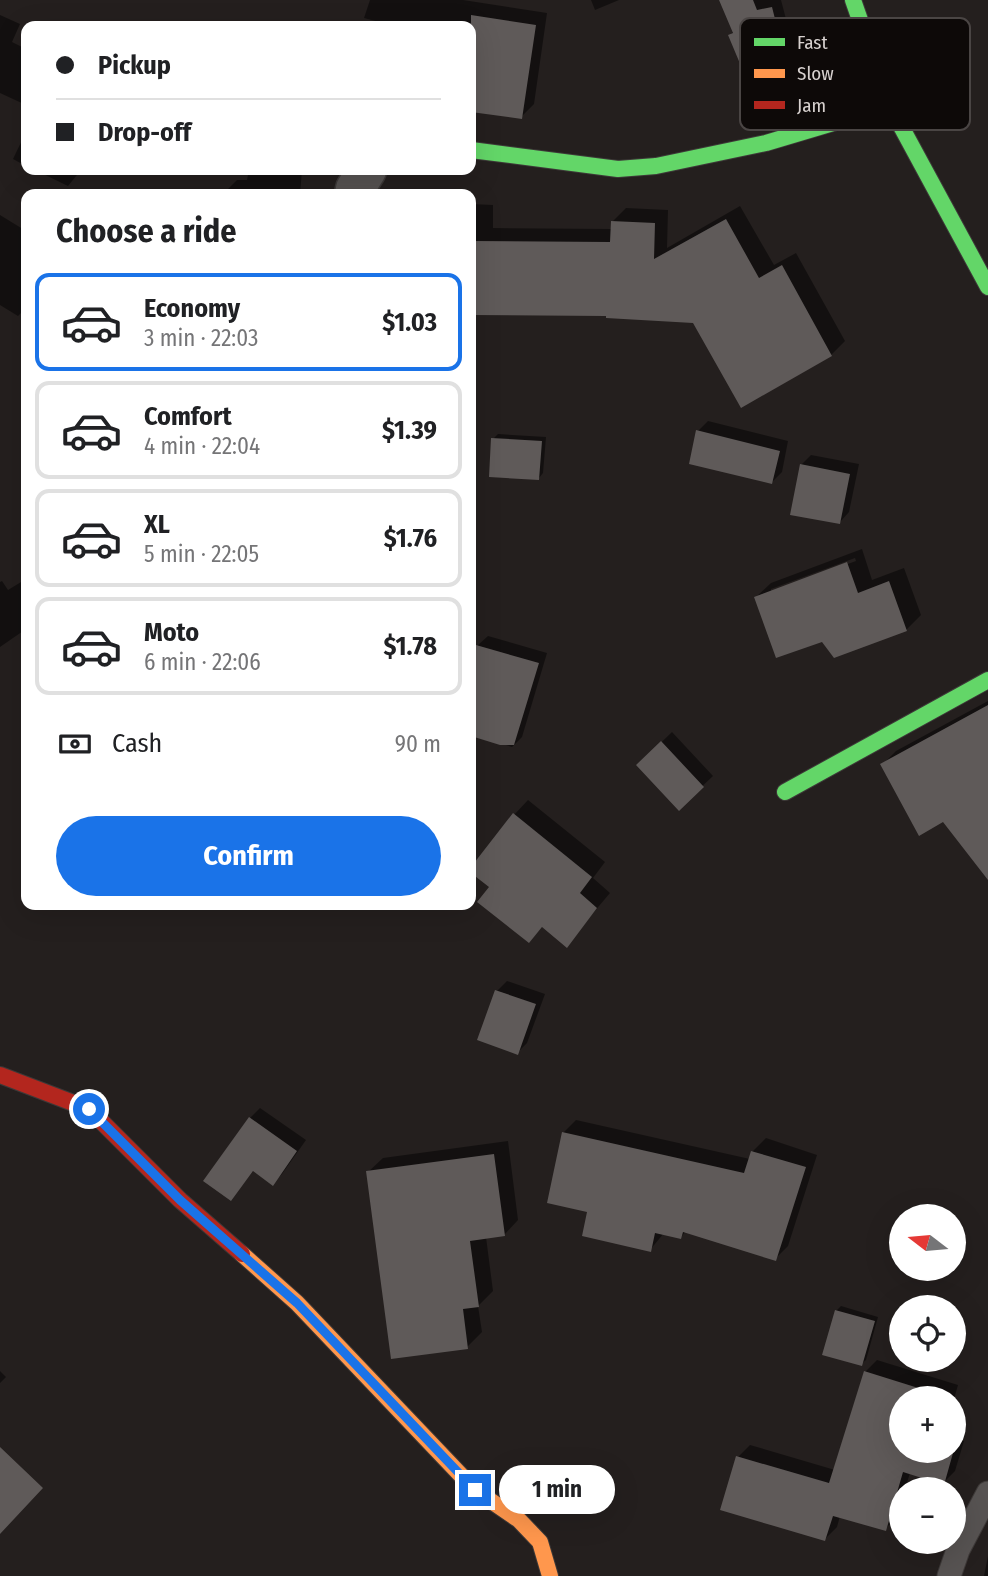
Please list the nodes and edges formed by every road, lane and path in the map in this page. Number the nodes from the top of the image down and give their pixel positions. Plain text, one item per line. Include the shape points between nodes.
1 (853, 0) edge
2 (859, 18) edge
3 (809, 130) edge
4 (903, 130) edge
5 (476, 151) edge
6 (988, 287) edge
7 (988, 680) edge
8 (785, 792) dead end
9 (0, 1076) edge
10 (988, 1493) edge
11 (550, 1576) edge
12 (949, 1576) edge

1 - 2 main road
3 - 5 main road via 656,166 618,169
4 - 6 main road
7 - 8 main road
9 - 11 main road via 89,1109 180,1200 297,1303 475,1490 519,1520 540,1542
10 - 12 lane

